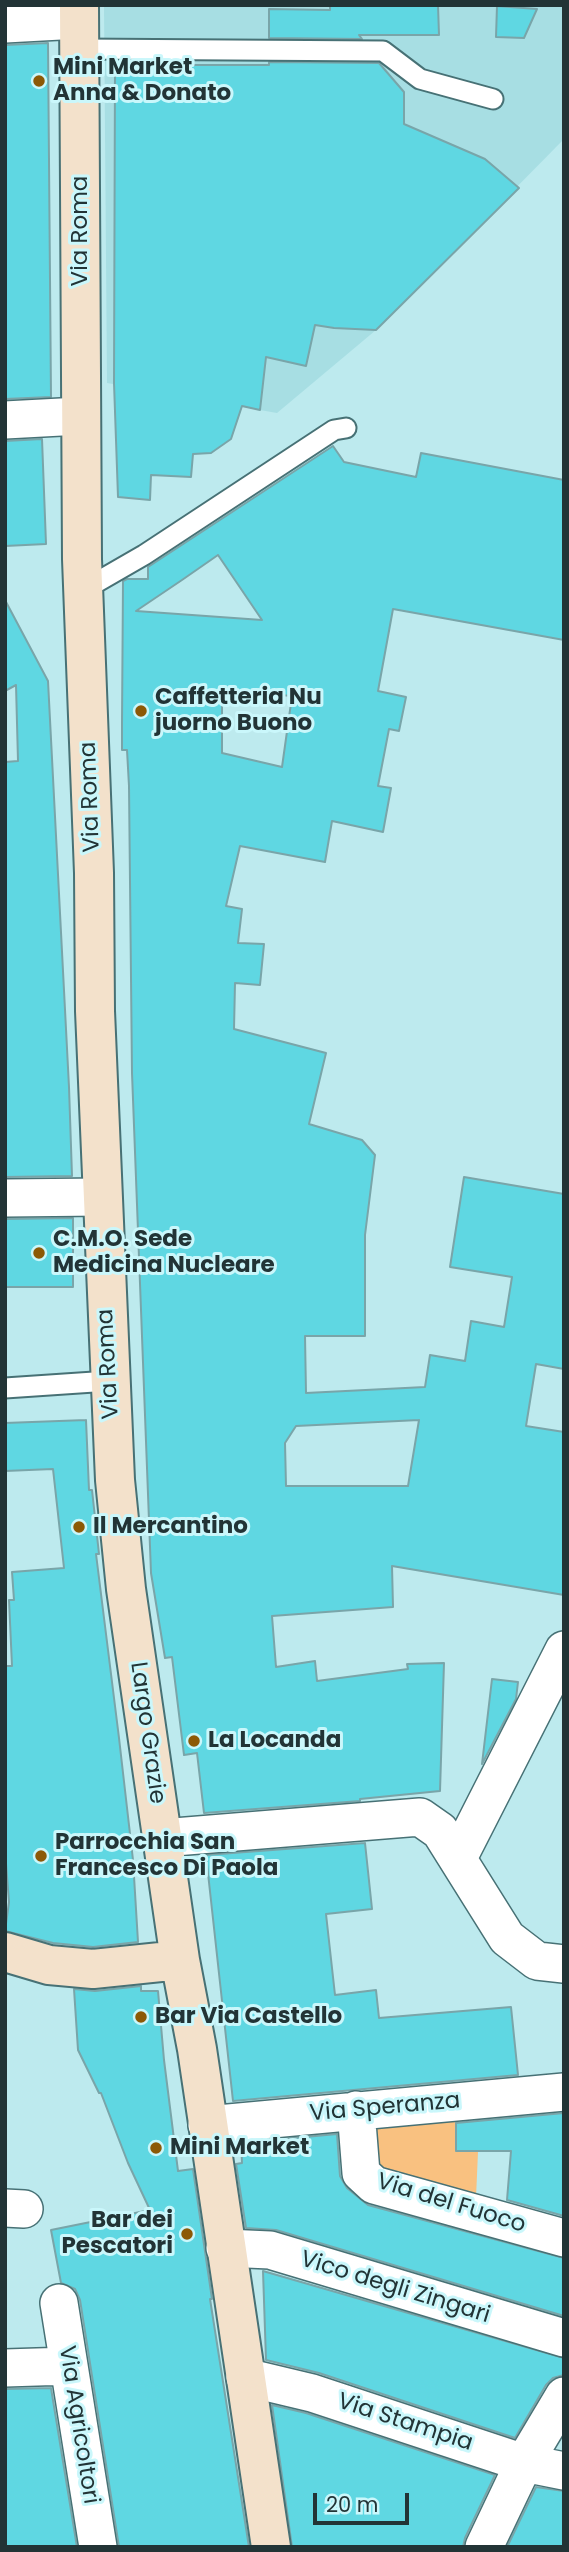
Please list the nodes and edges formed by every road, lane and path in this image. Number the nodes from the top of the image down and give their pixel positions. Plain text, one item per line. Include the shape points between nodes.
1 (5, 24) edge
2 (79, 25) edge
3 (493, 100) dead end
4 (80, 416) junction
5 (5, 420) edge
6 (346, 428) dead end
7 (85, 589) junction
8 (102, 1197) junction
9 (5, 1198) edge
10 (109, 1381) junction
11 (5, 1388) edge
12 (126, 1588) joint
13 (564, 1650) edge
14 (162, 1838) junction
15 (458, 1858) junction
16 (5, 1952) edge
17 (180, 1960) junction
18 (564, 1964) edge
19 (564, 2092) edge
20 (356, 2110) junction
21 (207, 2125) junction
22 (564, 2238) edge
23 (225, 2248) junction
24 (59, 2303) dead end
25 (564, 2338) edge
26 (69, 2366) junction
27 (5, 2368) edge
28 (245, 2377) junction
29 (564, 2396) edge
30 (524, 2463) junction
31 (564, 2471) edge
32 (98, 2547) edge
33 (271, 2547) edge
34 (484, 2547) edge

1 - 2 street
2 - 3 lane via 383,51 420,79
2 - 4 street, Via Roma
4 - 5 street
4 - 7 street, Via Roma
6 - 7 lane via 334,430
7 - 8 street, Via Roma
8 - 9 street
8 - 10 street, Via Roma
10 - 11 lane
10 - 12 street, Via Roma
12 - 14 street, Largo Grazie
13 - 15 street
14 - 15 street via 420,1817 440,1831
14 - 17 street, Largo Grazie
15 - 18 street via 507,1938 537,1961
16 - 17 street via 49,1965 93,1969
17 - 21 street, Largo Grazie
19 - 20 street, Via Speranza
20 - 21 street, Via Speranza
20 - 22 street, Via del Fuoco via 361,2173 374,2185
21 - 23 street, Largo Grazie
23 - 25 street, Vico degli Zingari via 270,2250
23 - 28 street, Largo Grazie
24 - 26 street, Via Agricoltori
26 - 27 street
26 - 32 street, Via Agricoltori
28 - 30 street, Via Stampia via 312,2393
28 - 33 street, Largo Grazie
29 - 30 street
30 - 31 street, Via Stampia
30 - 34 street

